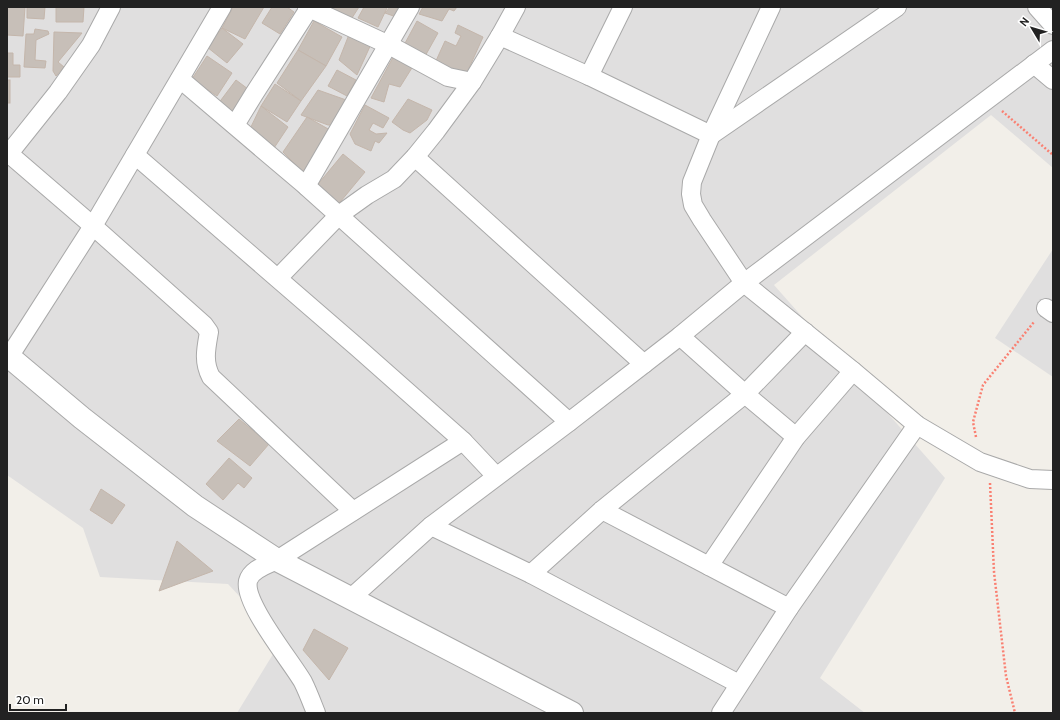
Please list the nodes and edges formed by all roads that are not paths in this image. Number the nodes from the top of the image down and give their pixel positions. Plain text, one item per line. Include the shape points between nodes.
1 (111, 7) edge
2 (222, 7) edge
3 (309, 7) edge
4 (410, 7) edge
5 (516, 7) edge
6 (623, 7) edge
7 (771, 7) edge
8 (896, 7) edge
9 (1038, 7) edge
10 (1053, 25) edge
11 (500, 36) junction
12 (389, 45) junction
13 (1053, 50) edge
14 (1034, 64) junction
15 (589, 76) junction
16 (180, 79) junction
17 (1053, 80) edge
18 (472, 82) junction
19 (235, 125) junction
20 (711, 135) junction
21 (8, 154) edge
22 (135, 155) junction
23 (416, 157) junction
24 (306, 186) junction
25 (339, 215) junction
26 (93, 226) junction
27 (278, 278) junction
28 (744, 283) junction
29 (805, 332) junction
30 (680, 336) junction
31 (8, 356) edge
32 (644, 364) junction
33 (853, 371) junction
34 (745, 394) junction
35 (569, 422) junction
36 (917, 425) junction
37 (796, 437) junction
38 (463, 441) junction
39 (496, 476) junction
40 (1053, 480) edge
41 (602, 510) junction
42 (353, 511) junction
43 (430, 526) junction
44 (277, 560) junction
45 (709, 566) junction
46 (532, 574) junction
47 (351, 598) junction
48 (789, 608) junction
49 (739, 684) junction
50 (316, 713) edge
51 (572, 713) edge
52 (721, 713) edge

1 - 21 street via 91,45 58,92
2 - 16 street
3 - 12 street
3 - 19 street
4 - 12 street
5 - 11 street
6 - 15 street
7 - 20 street
8 - 20 street
9 - 10 street
11 - 15 street
11 - 18 street
12 - 18 street via 448,78
12 - 24 street
13 - 14 street
14 - 17 street
14 - 28 street
15 - 20 street
16 - 19 street
16 - 22 street
18 - 23 street
19 - 24 street
20 - 28 street via 692,182 693,205
21 - 26 street
22 - 26 street
22 - 27 street
23 - 25 street via 394,179 367,194
23 - 32 street
24 - 25 street
25 - 27 street
25 - 35 street
26 - 31 street
26 - 42 street via 204,325 209,332 206,358 211,378
27 - 38 street
28 - 29 street
28 - 30 street
29 - 33 street
29 - 34 street
30 - 32 street
30 - 34 street
31 - 44 street via 82,418 195,506
32 - 35 street
33 - 36 street
33 - 37 street
34 - 37 street
34 - 41 street
35 - 39 street
36 - 40 street via 980,462 1030,479
36 - 48 street
37 - 45 street
38 - 39 street
38 - 42 street
39 - 43 street
41 - 45 street
41 - 46 street
42 - 44 street
43 - 46 street
43 - 47 street
44 - 47 street
44 - 50 street via 255,571 248,579 248,588 253,604 303,682
45 - 48 street
46 - 49 street
47 - 51 street
48 - 49 street
49 - 52 street

